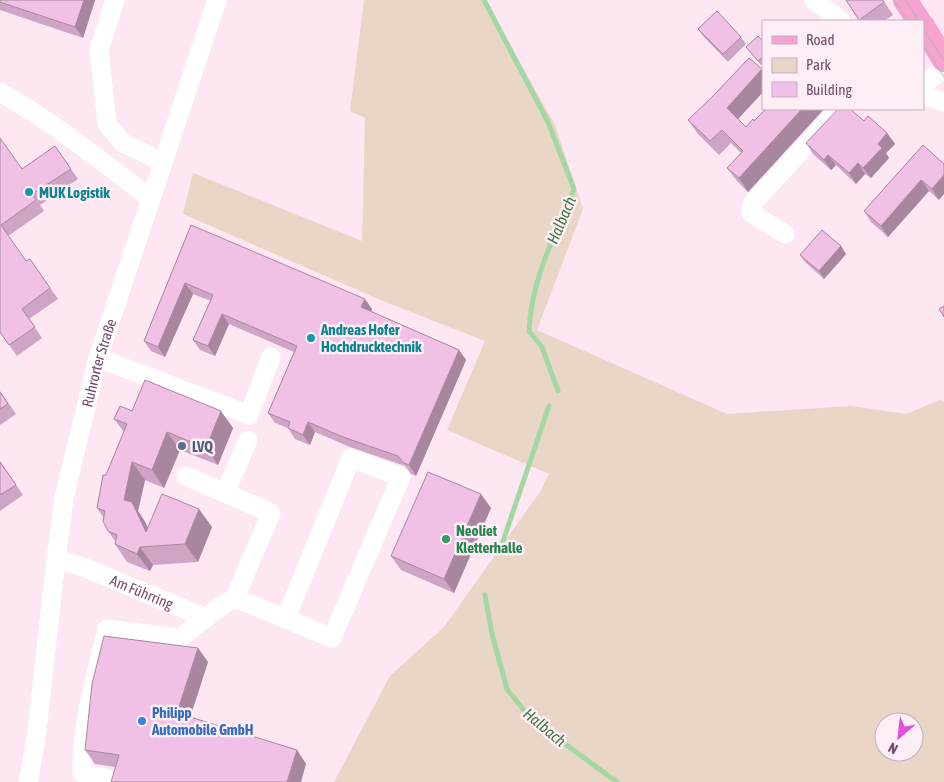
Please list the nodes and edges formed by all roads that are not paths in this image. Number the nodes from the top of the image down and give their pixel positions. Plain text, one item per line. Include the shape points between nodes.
1 (115, 0) edge
2 (217, 0) edge
3 (814, 0) edge
4 (906, 0) edge
5 (840, 20) edge
6 (918, 20) edge
7 (924, 28) edge
8 (944, 60) edge
9 (944, 68) edge
10 (924, 82) edge
11 (0, 92) edge
12 (924, 95) edge
13 (944, 102) edge
14 (838, 110) edge
15 (163, 162) junction
16 (151, 199) junction
17 (785, 234) dead end
18 (271, 357) dead end
19 (98, 358) junction
20 (248, 440) dead end
21 (186, 476) dead end
22 (225, 493) junction
23 (56, 560) junction
24 (229, 601) junction
25 (206, 618) junction
26 (286, 618) junction
27 (36, 739) junction
28 (113, 780) edge
29 (28, 782) edge
30 (36, 782) edge

1 - 15 street via 99,50 107,124 123,143
2 - 15 street, Ruhrorter Straße
3 - 5 street
4 - 6 main road
7 - 8 main road
9 - 10 street
11 - 16 street via 38,114
12 - 13 street
14 - 17 street via 752,204 751,213
15 - 16 street, Ruhrorter Straße
16 - 19 street, Ruhrorter Straße
18 - 19 street via 249,415
19 - 23 street, Ruhrorter Straße via 64,498
20 - 22 street
21 - 22 street
22 - 24 street via 271,512
23 - 25 street, Am Führring via 83,567
23 - 27 street, Ruhrorter Straße
24 - 25 street
24 - 26 street
25 - 28 street via 180,638 107,629 82,748 82,773
26 - 26 street via 351,458 401,477 332,638
27 - 29 street, Ruhrorter Straße
27 - 30 street, Ruhrorter Straße

